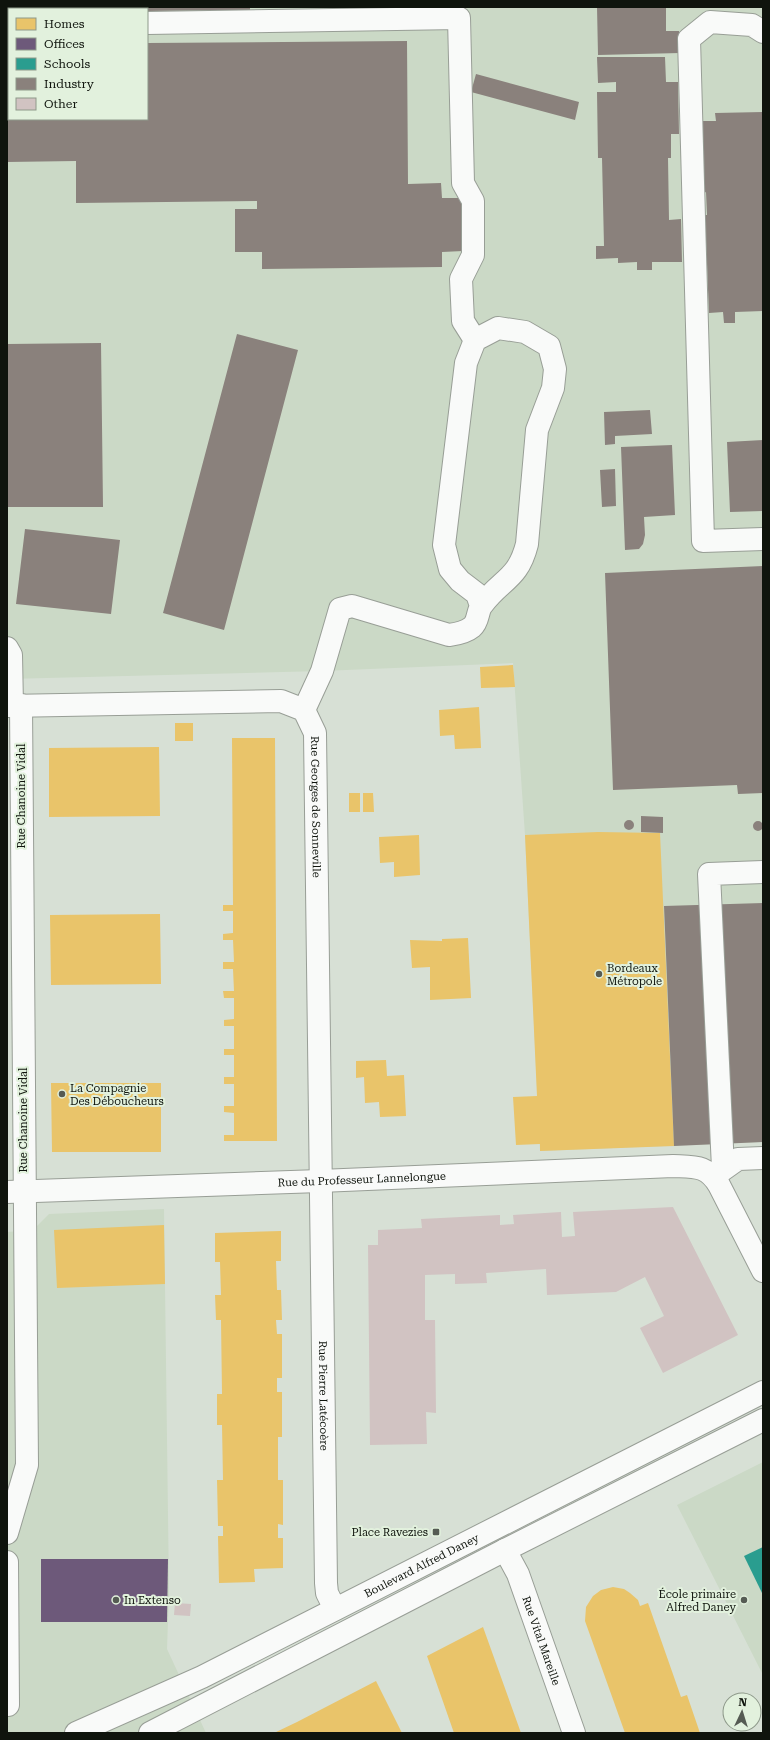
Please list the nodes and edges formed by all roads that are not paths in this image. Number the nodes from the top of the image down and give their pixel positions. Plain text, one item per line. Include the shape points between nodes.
1 (148, 22) edge
2 (763, 32) edge
3 (475, 340) junction
4 (763, 539) edge
5 (481, 606) junction
6 (7, 648) edge
7 (13, 706) edge
8 (304, 710) junction
9 (763, 872) edge
10 (763, 1158) edge
11 (718, 1172) junction
12 (320, 1181) junction
13 (15, 1191) edge
14 (763, 1272) edge
15 (763, 1392) edge
16 (763, 1420) edge
17 (7, 1533) edge
18 (505, 1550) junction
19 (7, 1562) edge
20 (335, 1609) junction
21 (8, 1705) dead end
22 (76, 1733) edge
23 (150, 1733) edge
24 (574, 1733) edge

1 - 3 street via 459,18 463,183 473,201 473,255 461,279 463,321
2 - 4 street via 752,25 710,22 689,39 703,541
3 - 5 street via 466,363 444,545 450,569 460,581 477,594
3 - 5 street via 498,328 525,332 549,346 555,369 553,388 537,430 527,544 516,571
5 - 8 street via 479,616 472,626 460,633 449,635 352,606 340,609 322,670
6 - 7 street, Rue Chanoine Vidal via 11,655
7 - 8 street via 281,701
7 - 13 street, Rue Chanoine Vidal
8 - 12 street, Rue Georges de Sonneville via 314,733
9 - 11 street via 709,874
10 - 11 street via 738,1159
11 - 12 street, Rue du Professeur Lannelongue via 674,1166
11 - 14 street
12 - 13 street, Rue du Professeur Lannelongue
12 - 20 street, Rue Pierre Latécoère via 326,1583 327,1593
13 - 17 street, Rue Chanoine Vidal via 26,1315 27,1465
15 - 20 street, Boulevard Alfred Daney
16 - 18 street
18 - 23 street
18 - 24 street, Rue Vital Mareille via 518,1574
19 - 21 street
20 - 22 street, Boulevard Alfred Daney via 202,1677

